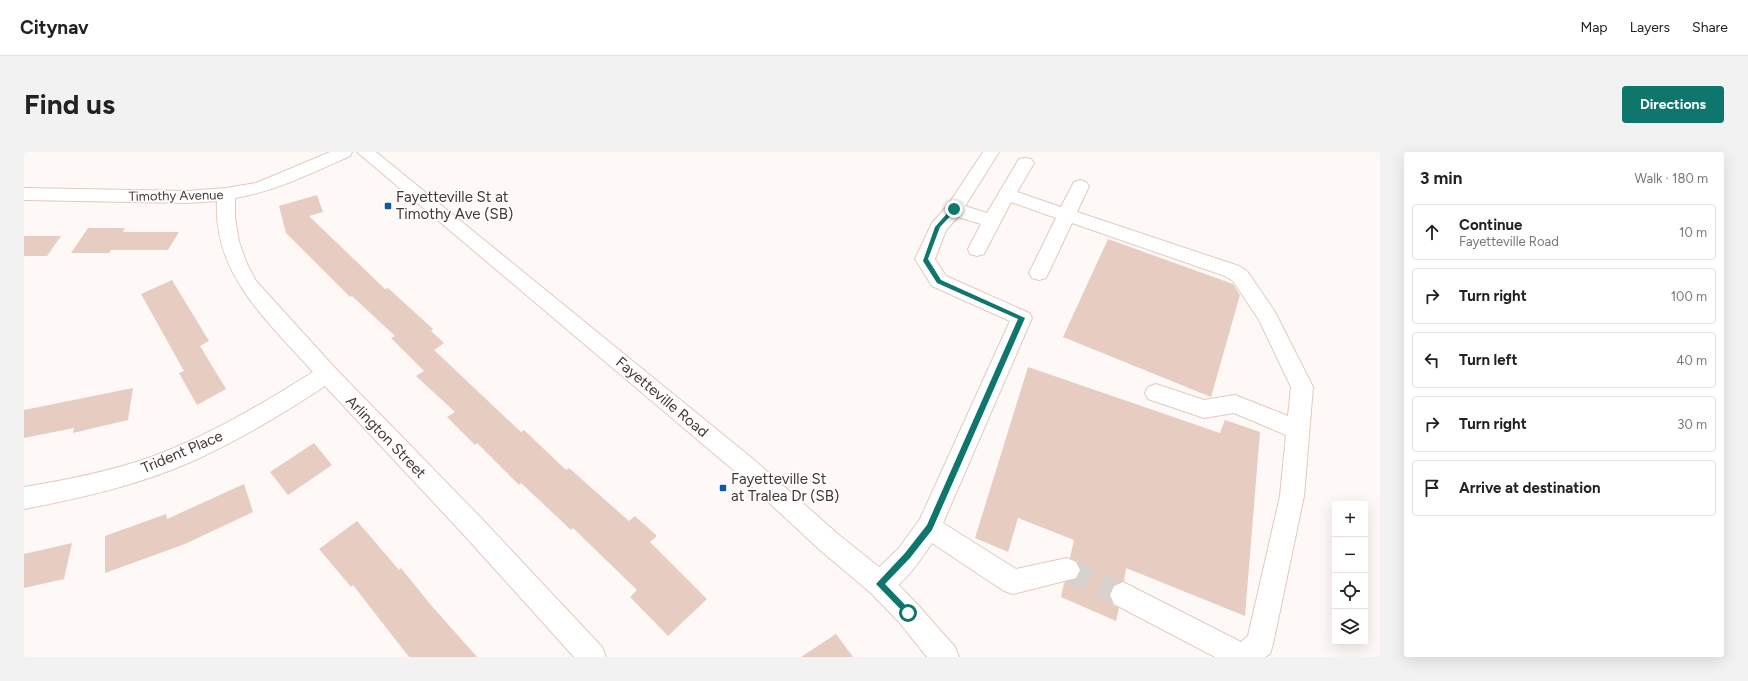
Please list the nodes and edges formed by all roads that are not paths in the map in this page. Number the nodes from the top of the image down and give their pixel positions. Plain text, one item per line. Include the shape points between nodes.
1 (344, 152) edge
2 (365, 152) edge
3 (991, 152) edge
4 (1025, 163) dead end
5 (1080, 186) dead end
6 (24, 194) edge
7 (226, 194) junction
8 (1008, 195) junction
9 (954, 209) junction
10 (1066, 215) junction
11 (992, 221) junction
12 (977, 249) dead end
13 (1039, 273) dead end
14 (327, 374) junction
15 (1156, 393) dead end
16 (1298, 430) junction
17 (24, 498) edge
18 (929, 527) junction
19 (1067, 570) tunnel mouth
20 (880, 584) junction
21 (1123, 595) tunnel mouth
22 (592, 657) edge
23 (944, 657) edge

1 - 7 street, Timothy Avenue via 259,188
2 - 20 street, Fayetteville Road via 745,466 830,543
3 - 9 street
4 - 8 street
5 - 10 street
6 - 7 street, Timothy Avenue via 187,197
7 - 14 street, Arlington Street via 225,216 228,235 240,271 249,286
8 - 10 street
8 - 11 street
9 - 11 street
9 - 18 street via 938,227 925,259 939,281 1022,318
10 - 13 street
10 - 16 street via 1232,270 1240,276 1268,317 1302,387
11 - 12 street
14 - 17 street, Trident Place via 251,422 162,463 74,489
14 - 22 street, Arlington Street
15 - 16 street via 1204,409 1235,404
16 - 21 street via 1292,496 1260,644 1243,657
18 - 19 street via 1013,582
18 - 20 street via 908,556
20 - 23 street, Fayetteville Road

